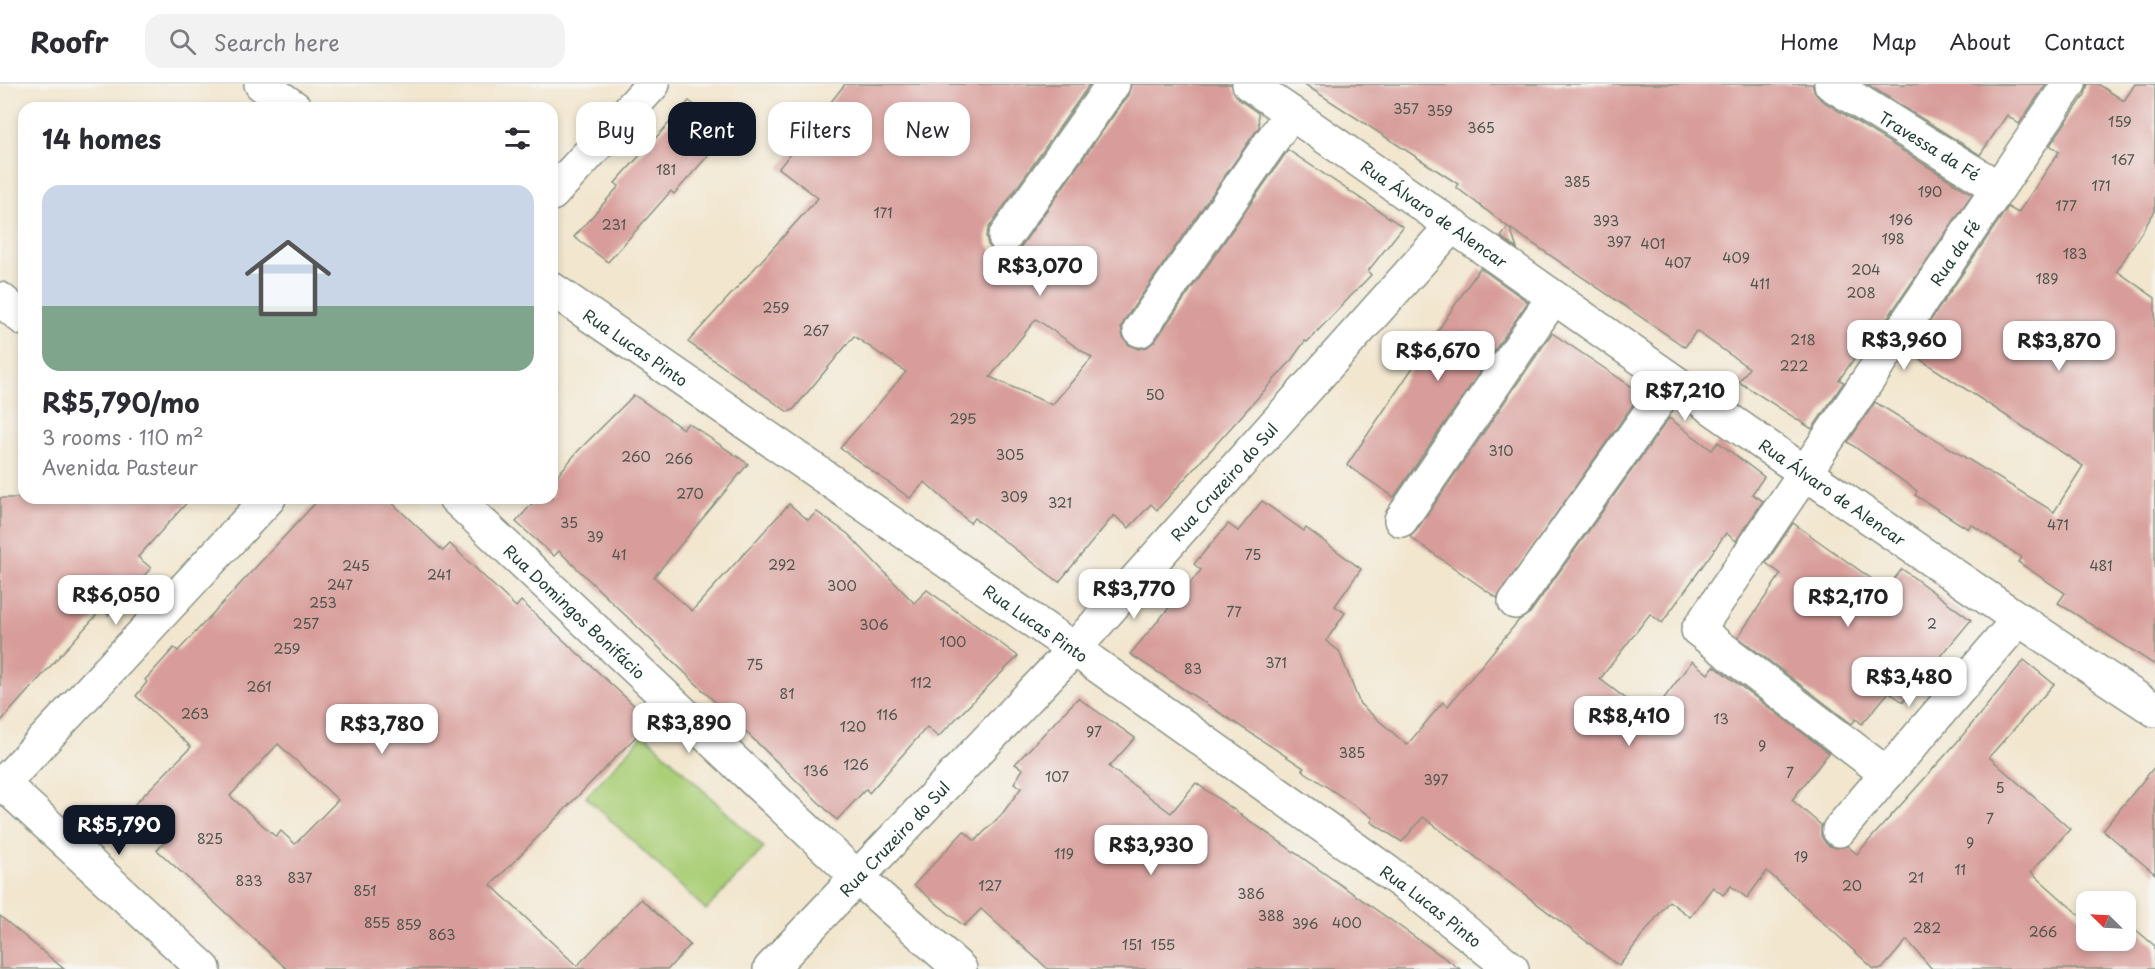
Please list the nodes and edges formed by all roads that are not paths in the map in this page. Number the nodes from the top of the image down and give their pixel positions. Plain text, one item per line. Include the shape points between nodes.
1 (261, 84) edge
2 (653, 84) edge
3 (1113, 84) edge
4 (1249, 84) edge
5 (1831, 84) edge
6 (2070, 84) edge
7 (286, 102) edge
8 (1291, 113) junction
9 (558, 187) edge
10 (1997, 187) junction
11 (1451, 227) junction
12 (1005, 237) dead end
13 (558, 293) edge
14 (1553, 298) junction
15 (0, 299) edge
16 (18, 314) edge
17 (1140, 330) dead end
18 (1672, 382) junction
19 (1805, 472) junction
20 (253, 504) edge
21 (461, 504) edge
22 (1401, 520) dead end
23 (1515, 602) dead end
24 (2018, 620) junction
25 (1074, 649) junction
26 (2155, 710) edge
27 (1887, 774) junction
28 (1, 784) edge
29 (1839, 830) dead end
30 (857, 877) junction
31 (204, 969) edge
32 (770, 969) edge
33 (960, 969) edge
34 (1512, 969) edge

1 - 7 street
2 - 9 street
3 - 12 street
4 - 8 street, Rua Álvaro de Alencar
5 - 10 street, Travessa da Fé
6 - 10 street, Rua da Fé
8 - 11 street, Rua Álvaro de Alencar
8 - 17 street
10 - 19 street, Rua da Fé
11 - 14 street, Rua Álvaro de Alencar
11 - 25 street, Rua Cruzeiro do Sul
13 - 25 street, Rua Lucas Pinto
14 - 18 street, Rua Álvaro de Alencar
14 - 22 street
15 - 16 street
18 - 19 street, Rua Álvaro de Alencar
18 - 23 street
19 - 24 street, Rua Álvaro de Alencar
19 - 27 street, Rua da Fé via 1698,630
20 - 28 street
21 - 30 street, Rua Domingos Bonifácio
24 - 26 street, Rua Álvaro de Alencar
24 - 27 street
25 - 30 street, Rua Cruzeiro do Sul
25 - 34 street, Rua Lucas Pinto via 1417,893
27 - 29 street
28 - 31 street
30 - 32 street, Rua Cruzeiro do Sul
30 - 33 street, Rua Domingos Bonifácio

